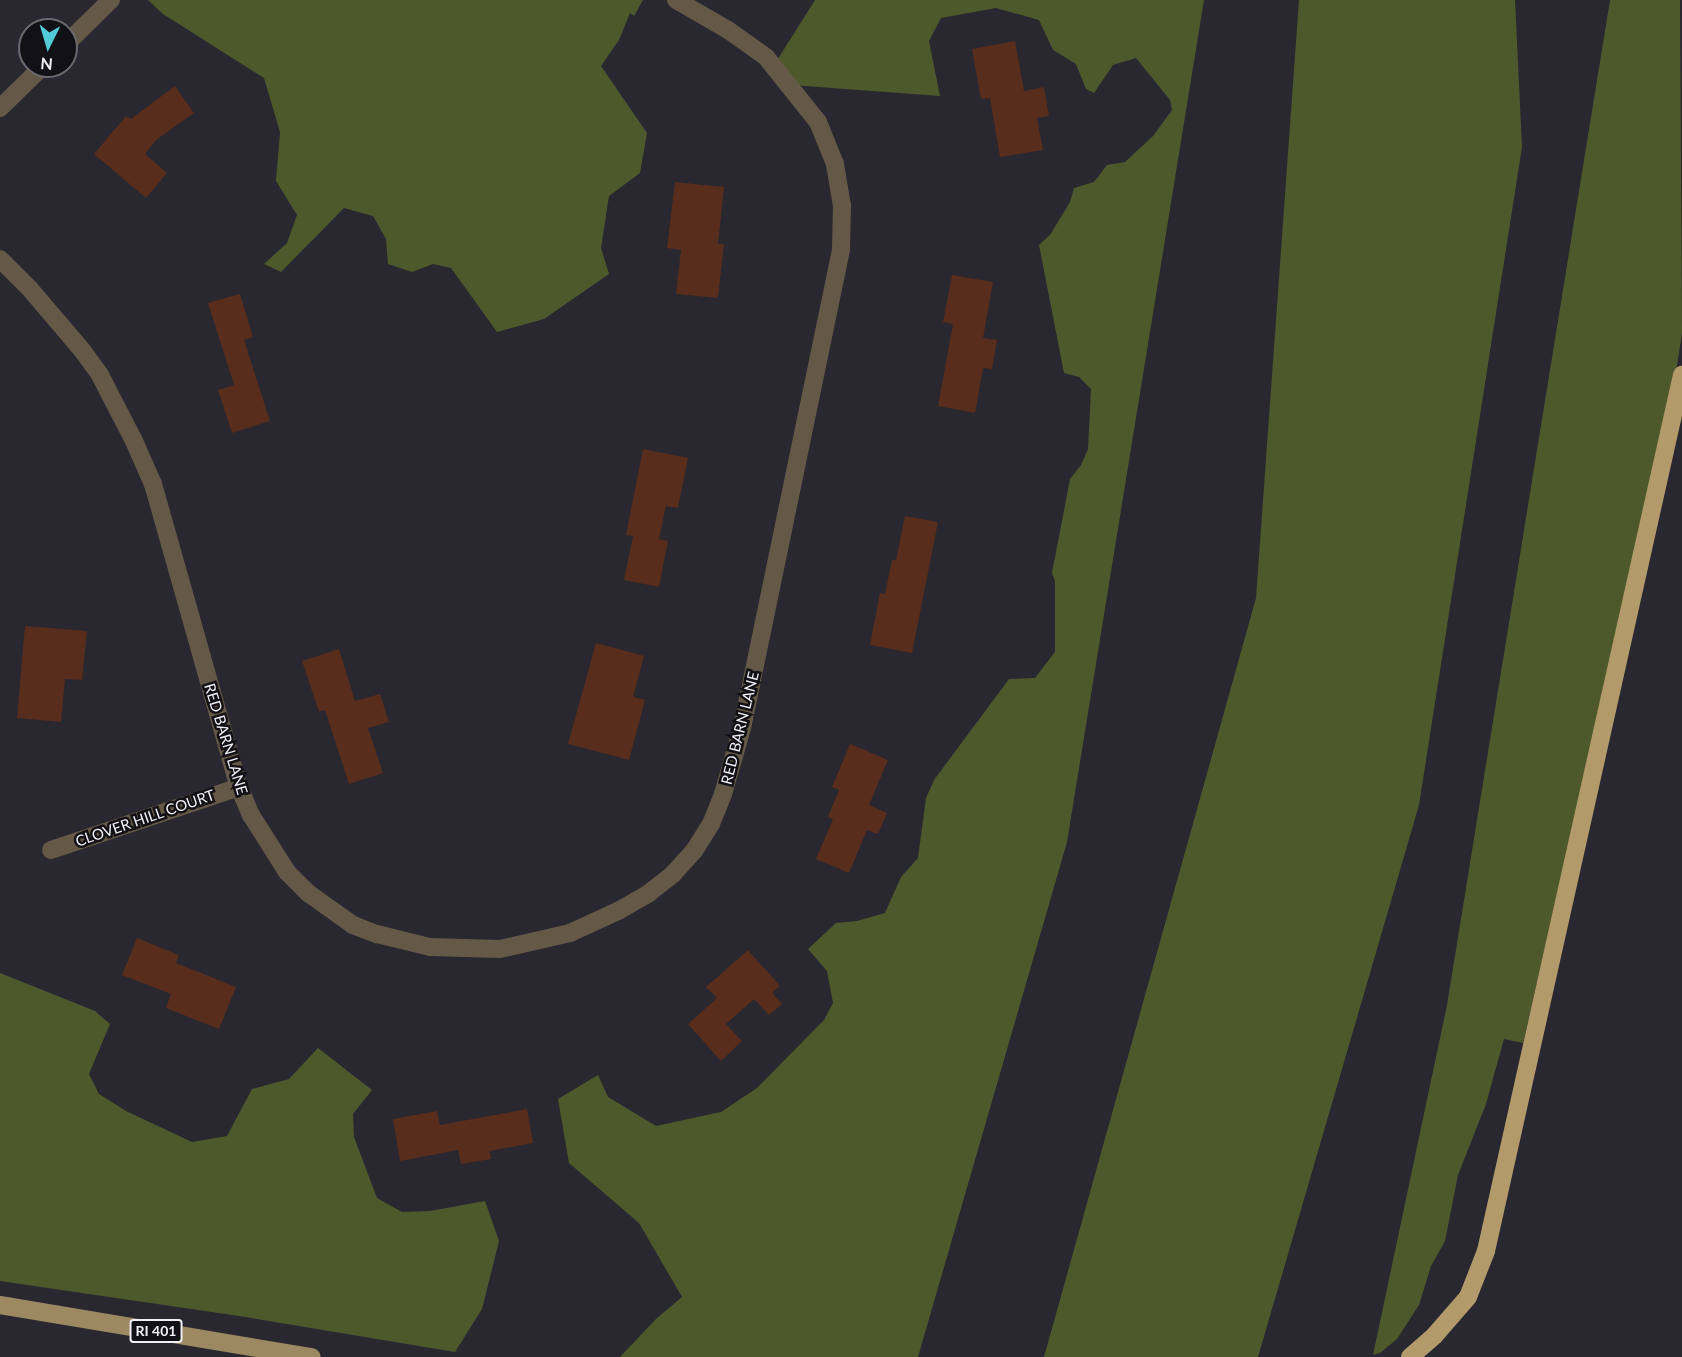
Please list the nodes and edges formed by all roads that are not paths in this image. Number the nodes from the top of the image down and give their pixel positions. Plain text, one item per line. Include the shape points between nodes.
1 (111, 0) edge
2 (676, 0) edge
3 (78, 32) edge
4 (31, 78) edge
5 (0, 108) edge
6 (0, 259) edge
7 (1682, 375) edge
8 (239, 787) junction
9 (51, 850) dead end
10 (0, 1305) edge
11 (312, 1357) edge
12 (1410, 1357) edge

1 - 3 street
2 - 8 street, RED BARN LANE via 766,57 794,89 818,122 835,164 842,206 841,249 834,291 749,693 734,761 711,824 673,874 620,910 546,940 500,949 452,950 377,934 353,925 329,909 287,872 251,816
4 - 5 street
6 - 8 street, RED BARN LANE via 82,350 134,441 153,484
7 - 12 highway via 1486,1251 1468,1297
8 - 9 street, CLOVER HILL COURT
10 - 11 main road, RI 401

